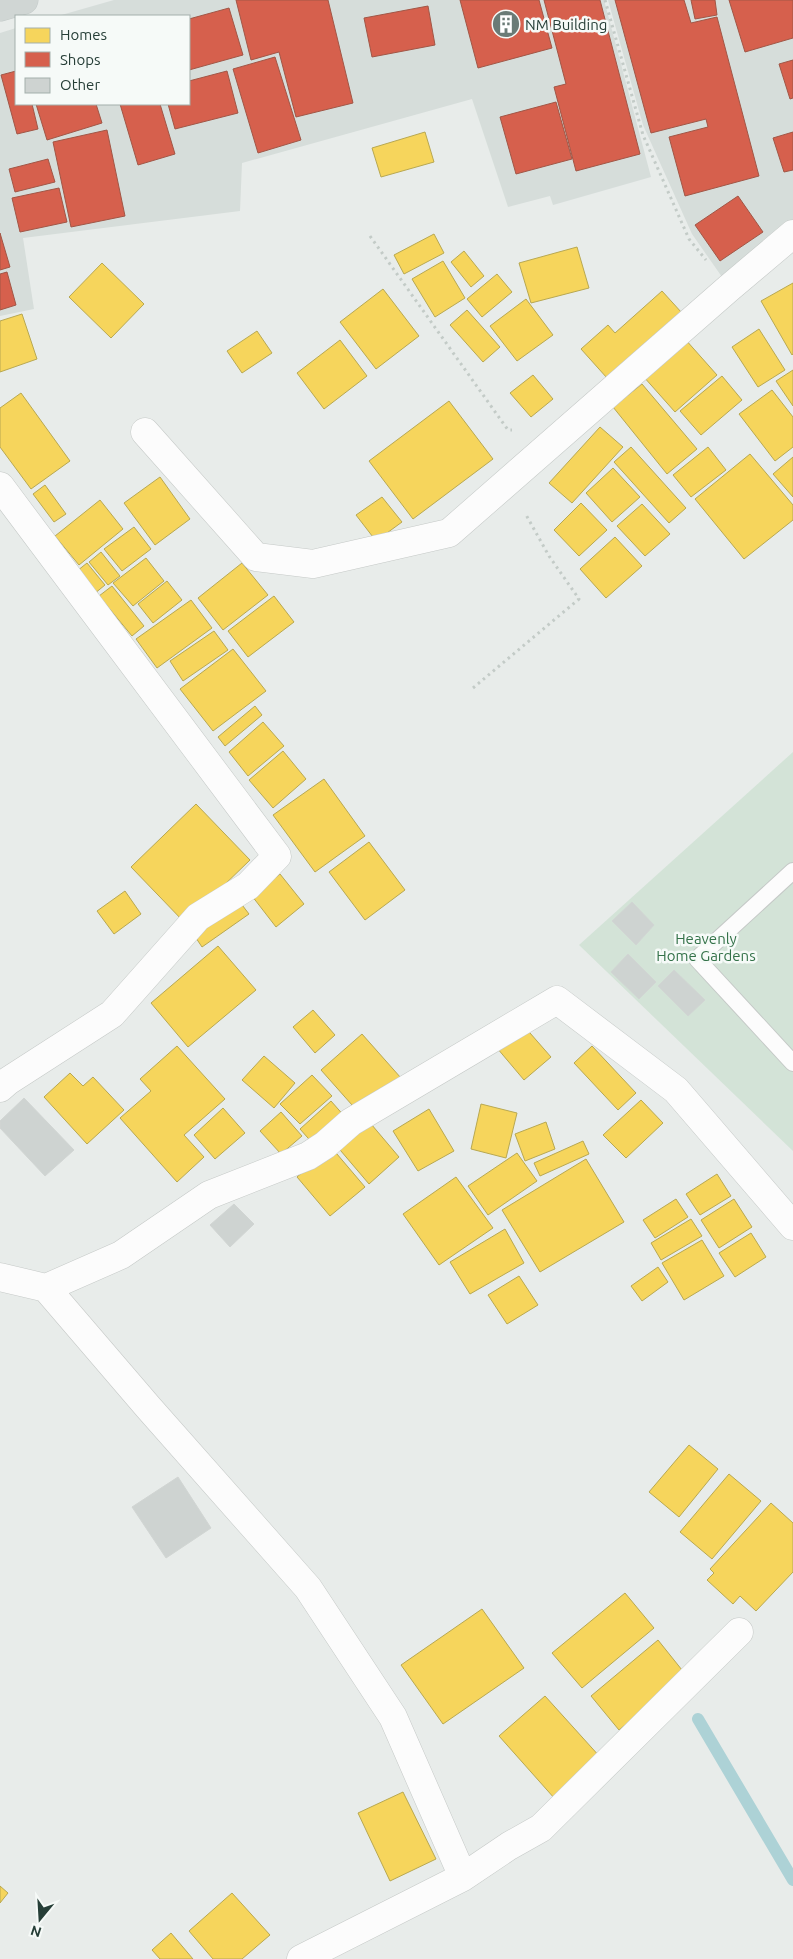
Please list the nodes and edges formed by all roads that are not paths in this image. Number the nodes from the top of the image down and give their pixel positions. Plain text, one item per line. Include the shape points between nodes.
1 (24, 0) edge
2 (0, 7) edge
3 (793, 234) edge
4 (145, 432) dead end
5 (0, 486) edge
6 (793, 871) edge
7 (793, 1063) edge
8 (0, 1088) edge
9 (793, 1226) edge
10 (0, 1276) edge
11 (46, 1288) junction
12 (739, 1632) dead end
13 (464, 1878) junction
14 (301, 1959) edge

1 - 2 main road
3 - 4 street via 449,533 313,564 256,557
5 - 8 street via 278,856 248,886 198,916 112,1014
6 - 7 lane via 697,959
9 - 11 street via 676,1090 557,1000 351,1122 325,1146 308,1156 209,1195 121,1255
10 - 11 street
11 - 13 street via 308,1588 393,1716
12 - 13 street via 541,1828
13 - 14 street

